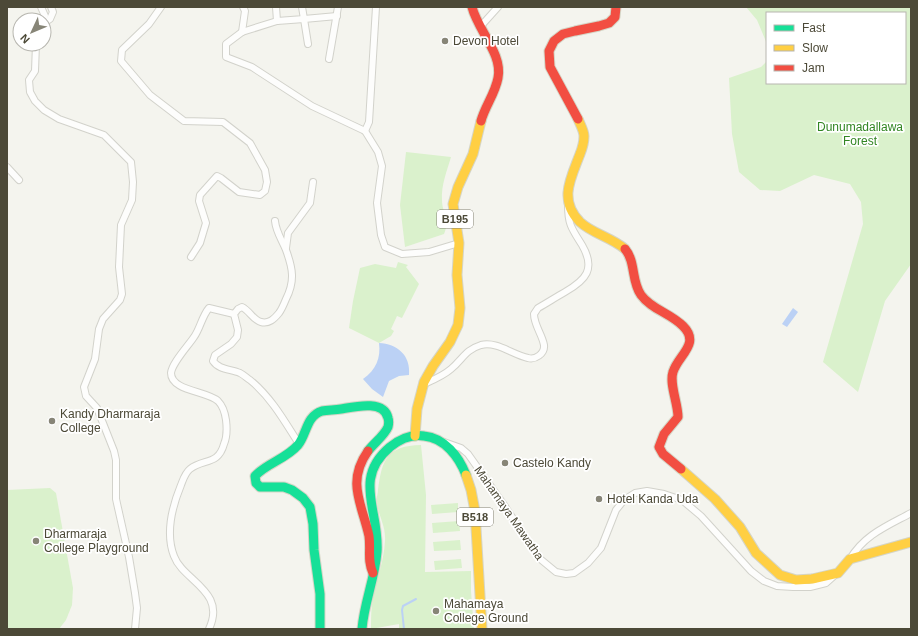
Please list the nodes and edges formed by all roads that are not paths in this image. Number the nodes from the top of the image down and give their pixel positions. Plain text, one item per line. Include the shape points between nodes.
1 (162, 7) edge
2 (244, 7) edge
3 (276, 7) edge
4 (302, 7) edge
5 (338, 7) edge
6 (376, 7) edge
7 (472, 7) edge
8 (498, 7) edge
9 (616, 7) edge
10 (337, 16) junction
11 (304, 19) junction
12 (277, 21) junction
13 (480, 27) junction
14 (242, 32) junction
15 (308, 44) dead end
16 (36, 52) edge
17 (328, 59) dead end
18 (365, 131) junction
19 (7, 167) edge
20 (19, 180) dead end
21 (313, 182) dead end
22 (568, 199) junction
23 (275, 221) dead end
24 (459, 243) junction
25 (286, 249) junction
26 (190, 257) dead end
27 (234, 314) junction
28 (423, 385) junction
29 (415, 436) junction
30 (439, 441) junction
31 (299, 444) junction
32 (911, 513) edge
33 (911, 542) edge
34 (850, 559) junction
35 (373, 573) junction
36 (838, 573) junction
37 (135, 629) edge
38 (209, 629) edge
39 (320, 629) edge
40 (362, 629) edge
41 (482, 629) edge

1 - 26 street via 149,24 122,50 121,61 150,95 184,120 223,122 250,143 265,170 267,182 265,191 260,195 239,192 217,176 200,195 199,201 206,223 200,244
2 - 14 street
3 - 12 street
4 - 11 street
5 - 10 street
6 - 18 street via 369,122
7 - 13 main road, B195
8 - 13 street
9 - 22 main road via 616,16 612,22 566,33 558,37 549,51 550,67 584,136 569,185
10 - 11 street
10 - 17 street
11 - 12 street
11 - 15 street
12 - 14 street
13 - 24 main road, B195 via 498,60 499,72 498,81 483,110 477,142 458,185 453,205
14 - 18 street via 226,44 226,57 252,67 312,106
16 - 37 street via 35,71 29,80 30,92 35,101 59,119 104,135 131,162 132,200 121,225 119,267 122,294 120,300 103,319 95,359 84,387 86,396 97,408 116,460 116,499 135,593
18 - 24 street via 378,152 382,166 377,203 385,247 402,254 429,252
19 - 20 street
21 - 25 street via 310,203 288,233
22 - 28 street via 568,220 586,252 589,264 587,274 580,284 538,308 534,314 544,347 542,353 536,358 529,359 496,346 484,345 471,349 451,369
22 - 36 main road via 576,218 588,230 625,249 632,262 640,295 681,324 688,334 689,348 673,369 671,382 678,417 664,434 660,447 664,454 715,498 740,527 756,553 780,575 796,580
23 - 25 street
24 - 28 main road, B195 via 458,325
25 - 27 street via 293,273 292,283 281,311 269,322 257,321 242,307
27 - 31 street via 237,338 215,355 213,361 216,365 241,373 252,381 281,415
27 - 38 street via 210,308 173,366 171,374 174,382 217,400 224,412 224,445 216,459 189,470 173,504 170,525 170,544 174,557 205,590 212,605 213,615
28 - 29 main road, B195 via 418,401
29 - 30 main road, B518 via 430,437
29 - 35 main road via 389,447 377,461 371,474 369,494 378,543
30 - 36 street, Mahamaya Mawatha via 461,448 468,454 539,558 556,572 574,573 588,564 601,548 616,510 624,500 635,493 646,491 682,500 701,516 751,571 764,581 777,586 810,587 826,583
30 - 41 main road, B518 via 453,451 462,464 472,495
31 - 35 main road via 310,420 316,414 367,406 377,406 387,414 387,429 364,456 355,489 369,538 369,562
31 - 39 main road via 292,452 260,470 255,476 260,487 284,487 292,490 310,507 320,594
32 - 34 street via 862,542
33 - 34 main road
34 - 36 main road
35 - 40 main road via 363,613

